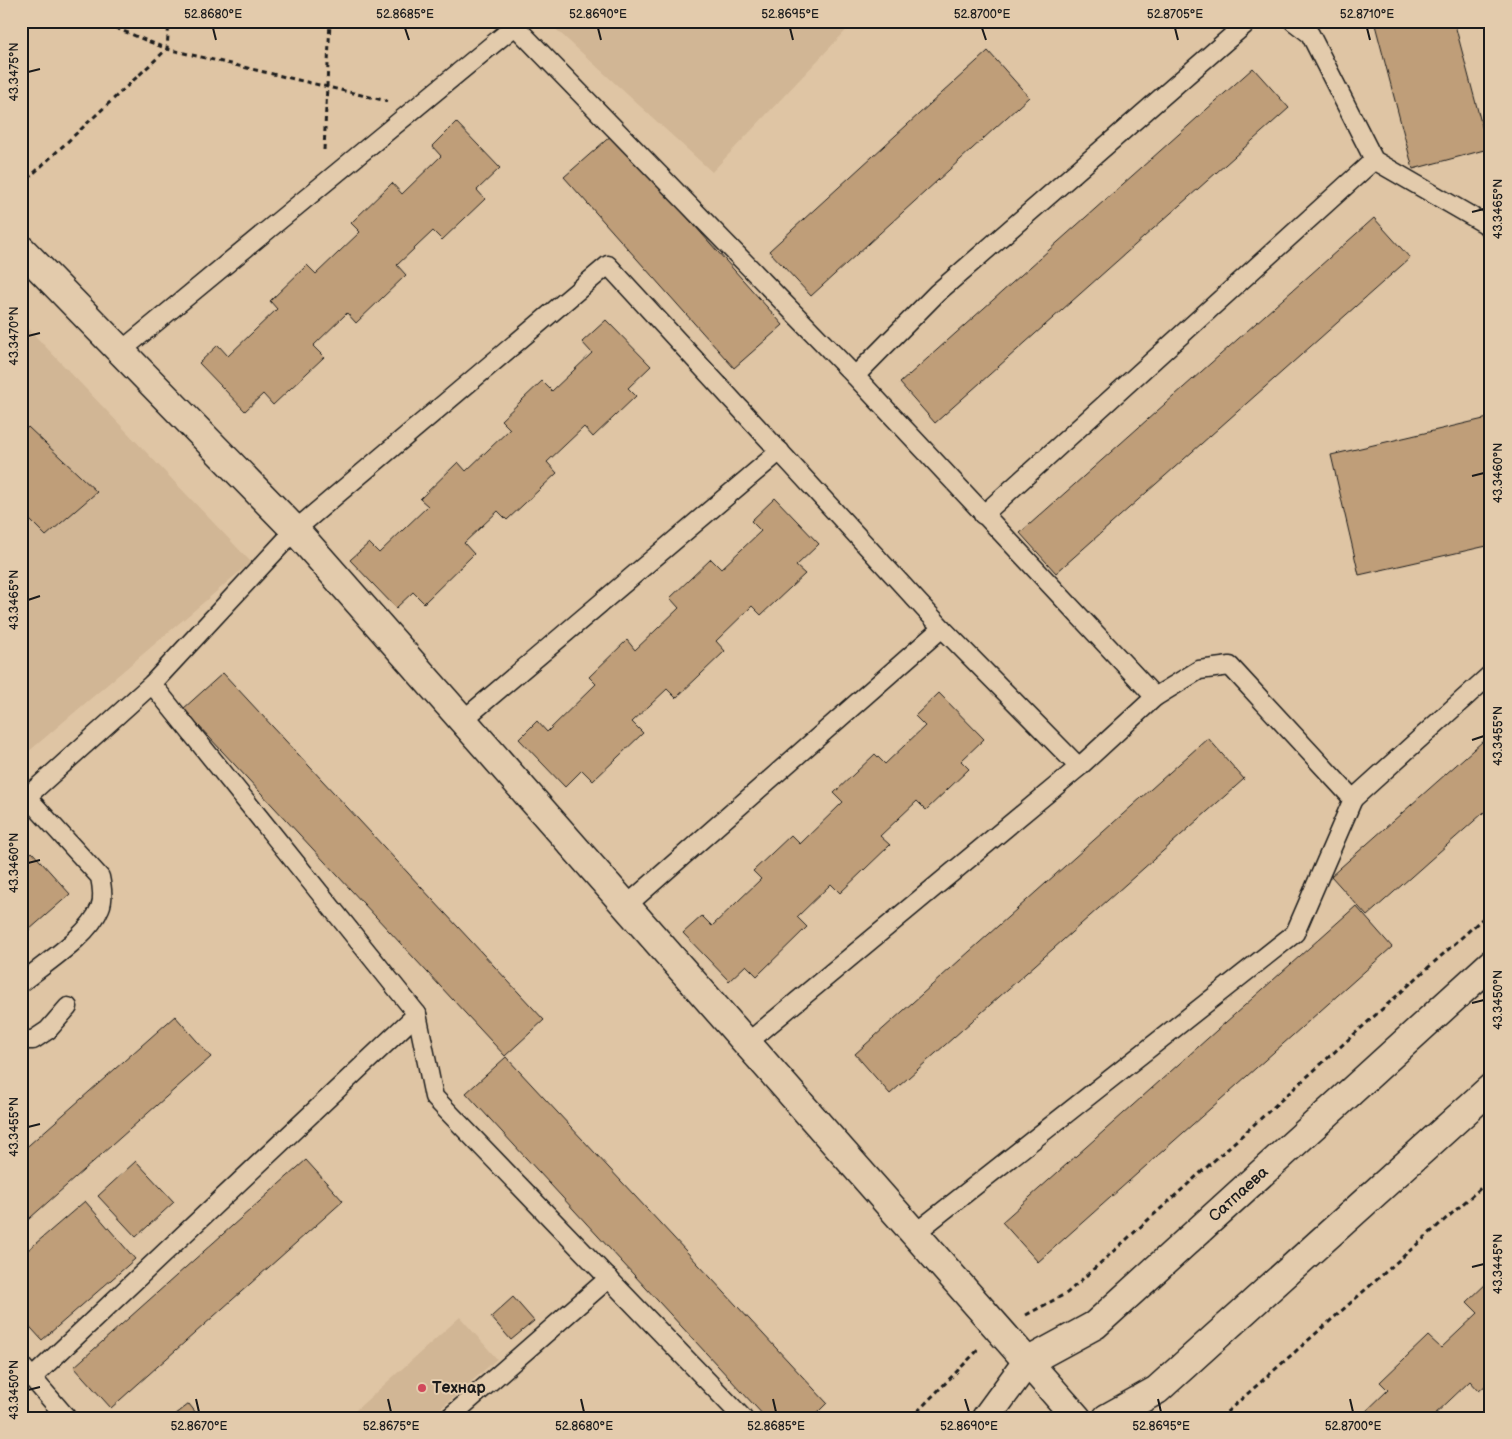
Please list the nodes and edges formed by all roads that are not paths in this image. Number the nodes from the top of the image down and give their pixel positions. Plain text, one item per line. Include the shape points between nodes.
1 (1249, 21) edge
2 (1293, 21) edge
3 (514, 24) edge
4 (1374, 160) junction
5 (1491, 230) edge
6 (21, 249) edge
7 (121, 351) junction
8 (855, 376) junction
9 (780, 451) junction
10 (983, 516) junction
11 (295, 530) junction
12 (942, 628) junction
13 (1491, 674) edge
14 (152, 684) junction
15 (1155, 697) junction
16 (463, 720) junction
17 (1079, 767) junction
18 (1353, 799) junction
19 (24, 800) edge
20 (626, 906) junction
21 (1491, 964) edge
22 (21, 983) edge
23 (68, 1008) dead end
24 (417, 1014) junction
25 (21, 1040) edge
26 (747, 1043) junction
27 (1491, 1088) edge
28 (914, 1234) junction
29 (609, 1278) junction
30 (1027, 1362) junction
31 (27, 1371) edge
32 (67, 1418) edge
33 (449, 1418) edge
34 (743, 1418) edge
35 (986, 1418) edge
36 (1077, 1418) edge
37 (1107, 1418) edge

1 - 8 lane via 937,293
2 - 4 lane via 1310,34
3 - 7 lane
3 - 8 lane
4 - 5 lane
4 - 10 lane
6 - 7 street
7 - 11 street
8 - 10 lane
9 - 11 lane via 608,265
9 - 12 lane
9 - 16 lane
10 - 15 lane
11 - 14 lane
11 - 16 street
12 - 17 lane
12 - 20 lane
13 - 18 lane
14 - 19 lane
14 - 24 lane
15 - 17 lane
15 - 18 lane via 1198,670 1230,666
16 - 20 street
17 - 26 lane
18 - 28 lane via 1296,933
19 - 22 lane via 100,877 102,891 101,907 85,930
20 - 26 street
21 - 30 street, Сатпаева via 1095,1325
23 - 25 lane via 41,1035 33,1040
24 - 29 lane via 434,1098
24 - 31 lane
26 - 28 street
27 - 37 street via 1157,1390
28 - 30 street
29 - 33 lane
29 - 34 lane
30 - 35 street, Сатпаева
30 - 36 street
31 - 32 lane

